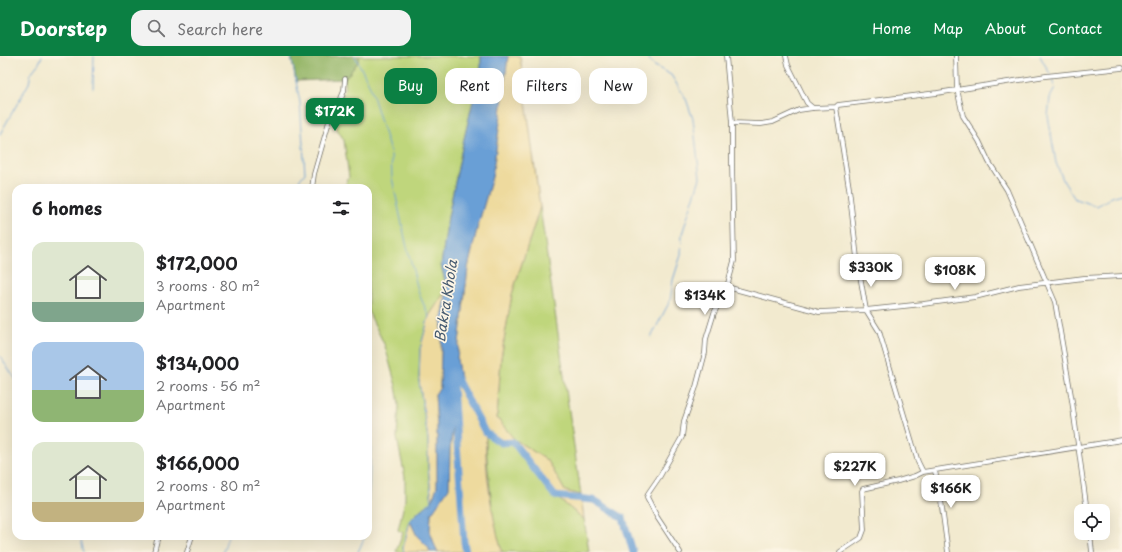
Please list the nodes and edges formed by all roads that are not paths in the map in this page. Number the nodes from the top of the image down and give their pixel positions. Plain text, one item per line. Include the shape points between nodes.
1 (726, 56) edge
2 (786, 56) edge
3 (956, 56) edge
4 (1122, 68) edge
5 (344, 79) dead end
6 (957, 89) junction
7 (836, 107) junction
8 (813, 108) junction
9 (732, 123) junction
10 (313, 184) edge
11 (1122, 276) edge
12 (1046, 282) junction
13 (727, 287) junction
14 (866, 310) junction
15 (1122, 440) edge
16 (1078, 448) junction
17 (935, 470) junction
18 (923, 472) junction
19 (1086, 504) edge
20 (157, 540) edge
21 (191, 540) edge
22 (1091, 540) edge
23 (154, 552) edge
24 (187, 552) edge
25 (680, 552) edge
26 (840, 552) edge
27 (948, 552) edge
28 (1092, 552) edge

1 - 9 street
2 - 8 street via 807,103
3 - 6 street
4 - 6 street
5 - 10 street via 344,91 336,111 330,118
6 - 7 street
6 - 12 street via 964,116 1007,190
7 - 8 street
7 - 14 street
8 - 9 street via 799,110 774,122
9 - 13 street via 735,251
11 - 12 street
12 - 14 street via 975,297
12 - 16 street via 1055,302
13 - 14 street via 819,312
13 - 25 street via 709,328 705,353 684,421 682,437 647,498
14 - 18 street via 879,331
15 - 16 street
16 - 17 street
16 - 19 street
17 - 18 street
17 - 27 street
18 - 26 street via 903,480 863,489 863,535
20 - 23 street
21 - 24 street
22 - 28 street

